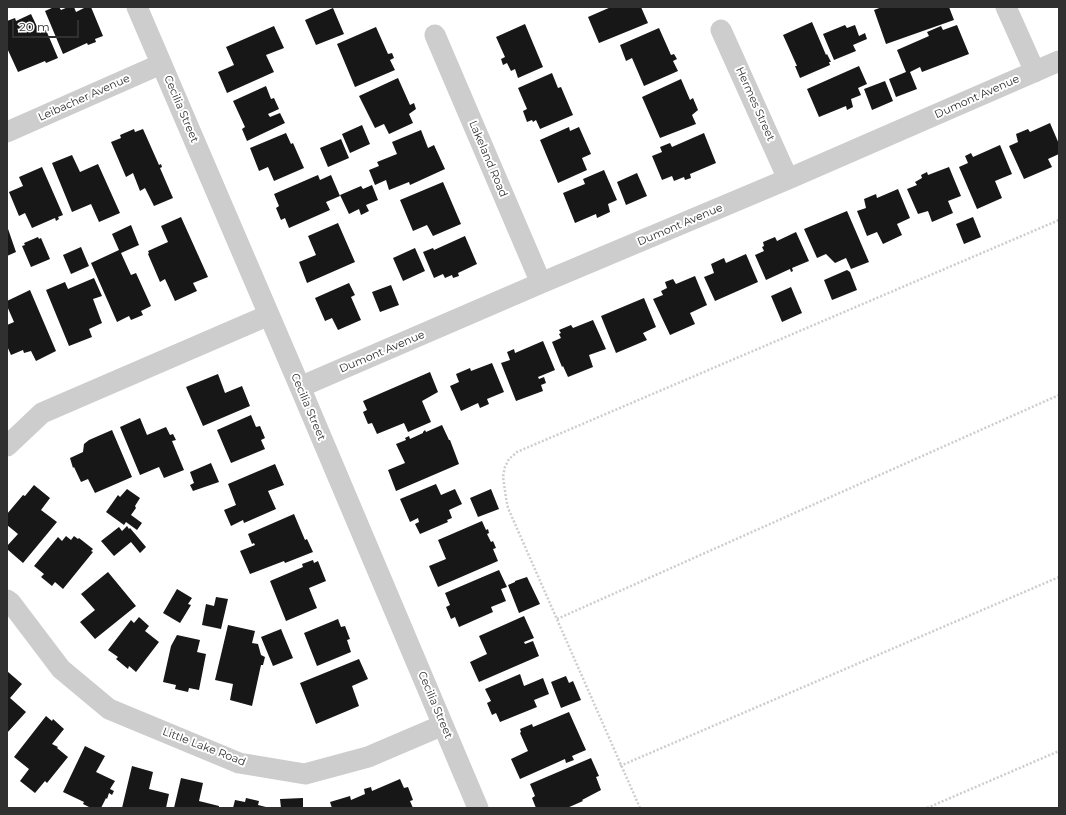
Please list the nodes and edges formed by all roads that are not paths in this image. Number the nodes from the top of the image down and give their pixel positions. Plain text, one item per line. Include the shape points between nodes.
1 (137, 7) edge
2 (1006, 7) edge
3 (721, 30) dead end
4 (435, 35) dead end
5 (1059, 61) edge
6 (161, 64) junction
7 (1035, 72) junction
8 (7, 132) edge
9 (788, 180) junction
10 (541, 283) junction
11 (269, 315) junction
12 (300, 387) junction
13 (7, 446) edge
14 (7, 600) edge
15 (443, 725) junction
16 (478, 808) edge

1 - 6 street, Cecilia Street
2 - 7 street
3 - 9 street, Hermes Street
4 - 10 street, Lakeland Road
5 - 7 street, Dumont Avenue
6 - 8 street, Leibacher Avenue
6 - 11 street, Cecilia Street
7 - 9 street, Dumont Avenue
9 - 10 street, Dumont Avenue
10 - 12 street, Dumont Avenue
11 - 12 street, Cecilia Street
11 - 13 street via 42,413
12 - 15 street, Cecilia Street
14 - 15 street, Little Lake Road via 61,669 109,709 239,763 305,774 368,757
15 - 16 street, Cecilia Street

